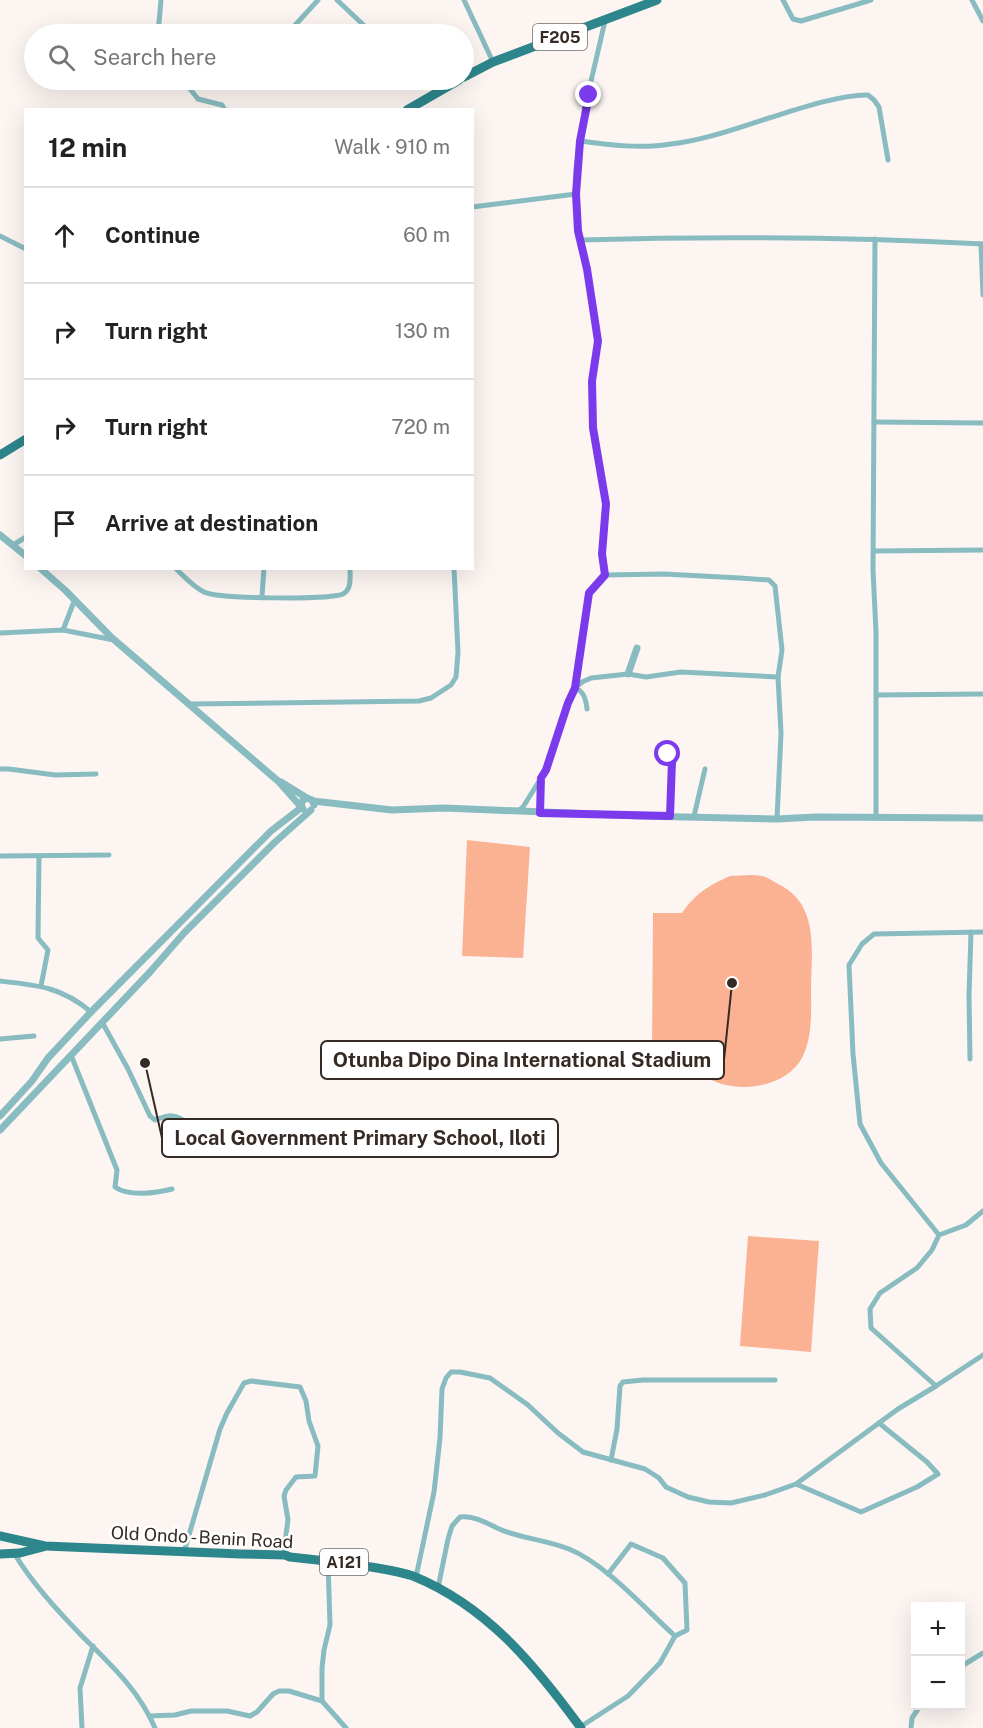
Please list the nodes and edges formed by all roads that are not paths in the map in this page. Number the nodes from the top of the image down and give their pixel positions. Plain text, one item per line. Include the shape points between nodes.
1 (162, 0) edge
2 (318, 0) edge
3 (337, 0) edge
4 (464, 0) edge
5 (657, 0) edge
6 (783, 0) edge
7 (871, 0) edge
8 (972, 0) edge
9 (605, 21) junction
10 (983, 21) edge
11 (159, 24) edge
12 (296, 24) edge
13 (362, 24) edge
14 (493, 62) junction
15 (474, 72) edge
16 (191, 90) edge
17 (441, 90) edge
18 (224, 108) edge
19 (410, 108) edge
20 (580, 141) junction
21 (888, 160) dead end
22 (576, 194) junction
23 (474, 207) edge
24 (0, 236) edge
25 (875, 239) junction
26 (581, 240) junction
27 (982, 244) edge
28 (24, 248) edge
29 (983, 296) edge
30 (874, 422) junction
31 (983, 423) edge
32 (24, 440) edge
33 (0, 455) edge
34 (0, 535) edge
35 (24, 538) edge
36 (13, 545) junction
37 (983, 550) edge
38 (874, 551) junction
39 (24, 554) edge
40 (42, 570) edge
41 (177, 570) edge
42 (264, 570) edge
43 (350, 570) edge
44 (454, 570) edge
45 (605, 575) junction
46 (262, 596) junction
47 (75, 599) junction
48 (63, 630) junction
49 (0, 633) edge
50 (119, 641) junction
51 (636, 648) dead end
52 (628, 674) junction
53 (778, 677) junction
54 (575, 688) junction
55 (983, 694) edge
56 (876, 695) junction
57 (190, 704) junction
58 (587, 709) dead end
59 (668, 754) dead end
60 (705, 769) dead end
61 (0, 770) edge
62 (96, 774) dead end
63 (541, 778) junction
64 (278, 781) junction
65 (310, 800) junction
66 (301, 806) junction
67 (311, 810) junction
68 (518, 811) junction
69 (540, 813) junction
70 (670, 816) junction
71 (694, 816) junction
72 (876, 817) junction
73 (983, 818) edge
74 (777, 819) junction
75 (109, 855) dead end
76 (0, 856) edge
77 (39, 856) junction
78 (983, 932) edge
79 (971, 933) junction
80 (0, 981) edge
81 (41, 986) junction
82 (91, 1012) junction
83 (102, 1022) junction
84 (34, 1036) dead end
85 (0, 1039) edge
86 (71, 1055) junction
87 (970, 1059) dead end
88 (0, 1116) edge
89 (187, 1123) dead end
90 (0, 1130) edge
91 (172, 1190) dead end
92 (983, 1211) edge
93 (939, 1235) junction
94 (983, 1355) edge
95 (775, 1380) dead end
96 (936, 1386) junction
97 (879, 1423) junction
98 (611, 1461) junction
99 (796, 1484) junction
100 (0, 1536) edge
101 (45, 1546) junction
102 (184, 1552) junction
103 (14, 1553) junction
104 (0, 1554) edge
105 (285, 1555) junction
106 (328, 1561) junction
107 (608, 1574) junction
108 (416, 1577) junction
109 (437, 1588) junction
110 (675, 1636) junction
111 (93, 1646) junction
112 (983, 1653) edge
113 (965, 1664) edge
114 (322, 1701) junction
115 (917, 1710) edge
116 (149, 1716) junction
117 (82, 1728) edge
118 (154, 1728) edge
119 (345, 1728) edge
120 (580, 1728) edge
121 (911, 1728) edge

1 - 11 street
2 - 12 street
3 - 13 street
4 - 14 street
5 - 9 main road, F205
6 - 7 street via 793,19 801,21
8 - 10 street
9 - 14 main road, F205
9 - 20 street
14 - 15 main road, F205
16 - 18 street via 198,99
17 - 19 main road
20 - 21 street via 630,147 671,144 803,108 868,95 879,107
20 - 22 street
22 - 23 street
22 - 26 street
24 - 28 street
25 - 26 street
25 - 27 street
25 - 30 street
26 - 45 street via 598,341 592,381 593,428 606,504 602,554
27 - 29 street
30 - 31 street
30 - 38 street
32 - 33 main road
34 - 36 street
35 - 36 street
36 - 39 street
37 - 38 street
38 - 56 street
40 - 47 street
41 - 46 street via 204,592 244,599
42 - 46 street
43 - 46 street via 345,593 303,598
44 - 57 street via 456,677 431,698
45 - 53 street via 769,580 777,596 782,650
45 - 54 street via 589,593
47 - 48 street
47 - 50 street
48 - 49 street
48 - 50 street
50 - 57 street
51 - 52 street
52 - 53 street via 646,677 681,672
52 - 54 street via 597,676
53 - 74 street via 781,733
54 - 58 street via 584,696
54 - 63 street
55 - 56 street
56 - 72 street
57 - 64 street
59 - 70 street via 672,761
60 - 71 street
61 - 62 street
63 - 68 street
63 - 69 street
64 - 65 street
64 - 66 street
65 - 66 street via 302,801
65 - 67 street via 314,806
65 - 68 street via 392,810
66 - 67 street
66 - 82 street via 271,831
67 - 83 street via 222,894
68 - 69 street
69 - 70 street
70 - 71 street
71 - 74 street
72 - 73 street
72 - 74 street
75 - 77 street
76 - 77 street
77 - 81 street via 38,938 48,950
78 - 79 street
79 - 87 street
79 - 93 street via 874,933 849,965 860,1124 881,1163
80 - 81 street
81 - 82 street via 76,999
82 - 88 street
83 - 86 street
83 - 89 street via 150,1116 155,1119 172,1114
84 - 85 street
86 - 90 street
86 - 91 street via 117,1170 115,1186 139,1192
92 - 93 street via 966,1226
93 - 96 street via 917,1268 880,1293 870,1309 871,1328
94 - 96 street
95 - 98 street via 623,1382
96 - 97 street
97 - 99 street
97 - 99 street via 938,1474 861,1512
98 - 99 street via 653,1472 666,1487 709,1502 730,1503
98 - 108 street via 583,1452 490,1378 451,1372 442,1389 434,1492
100 - 101 main road, Old Ondo - Benin Road / A121
101 - 102 main road, Old Ondo - Benin Road / A121
101 - 103 main road, Old Ondo - Benin Road / A121
102 - 105 main road, Old Ondo - Benin Road / A121
102 - 105 street via 220,1429 244,1383 251,1381 300,1387 318,1446 315,1476 296,1477 284,1496 288,1520
103 - 104 main road, Old Ondo - Benin Road / A121
103 - 111 street via 52,1604
105 - 106 main road, Old Ondo - Benin Road / A121
106 - 108 main road, Old Ondo - Benin Road / A121
106 - 114 street via 330,1625 323,1659
107 - 109 street via 572,1550 514,1534 477,1518 460,1516 452,1526
107 - 110 street
107 - 110 street via 631,1544 663,1558 685,1582 687,1630
108 - 109 main road, Old Ondo - Benin Road / A121
109 - 120 main road, Old Ondo - Benin Road / A121 via 505,1635 535,1667
110 - 120 street via 660,1663 628,1696
111 - 116 street via 125,1679
111 - 117 street via 80,1688
112 - 113 street
114 - 116 street via 279,1692 250,1716 227,1711 191,1711
114 - 119 street
115 - 121 street
116 - 118 street

